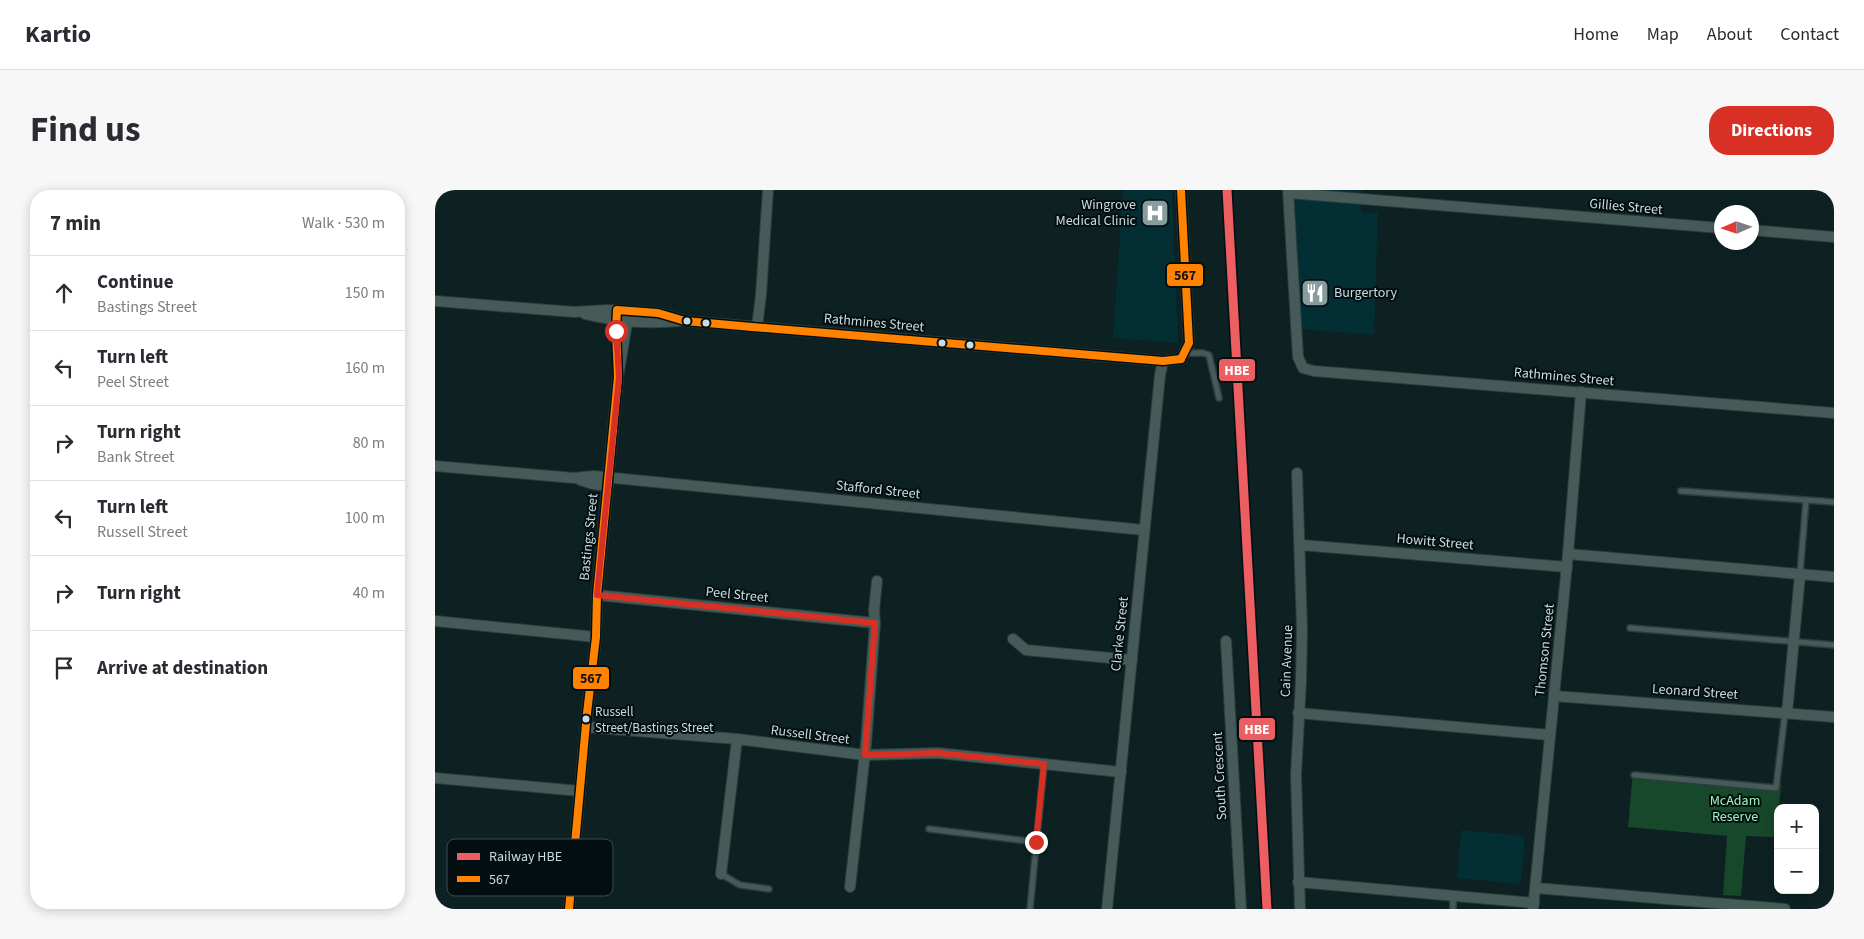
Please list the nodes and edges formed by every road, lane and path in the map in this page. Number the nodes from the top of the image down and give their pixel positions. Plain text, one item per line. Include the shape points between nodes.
1 (768, 190) edge
2 (1181, 190) edge
3 (1289, 192) edge
4 (1714, 227) edge
5 (1759, 231) edge
6 (1834, 237) edge
7 (435, 301) edge
8 (617, 315) junction
9 (629, 316) junction
10 (757, 327) junction
11 (1182, 356) junction
12 (1163, 361) junction
13 (619, 377) junction
14 (1581, 392) junction
15 (1219, 398) dead end
16 (1834, 413) edge
17 (435, 466) edge
18 (1297, 473) dead end
19 (609, 482) junction
20 (1681, 490) dead end
21 (1806, 500) junction
22 (1834, 502) edge
23 (1144, 530) junction
24 (1301, 545) junction
25 (1568, 554) junction
26 (1567, 566) junction
27 (1800, 575) junction
28 (1834, 577) edge
29 (877, 581) dead end
30 (597, 595) junction
31 (435, 621) edge
32 (875, 623) junction
33 (1630, 628) dead end
34 (596, 637) junction
35 (1013, 640) dead end
36 (1227, 641) dead end
37 (1793, 642) junction
38 (1834, 645) edge
39 (1131, 660) junction
40 (1554, 696) junction
41 (1298, 713) junction
42 (1786, 713) junction
43 (1834, 717) edge
44 (586, 727) junction
45 (1550, 735) junction
46 (737, 739) junction
47 (865, 755) junction
48 (1044, 764) junction
49 (1121, 772) junction
50 (1634, 775) dead end
51 (435, 778) edge
52 (580, 791) junction
53 (929, 829) dead end
54 (576, 839) edge
55 (1036, 842) junction
56 (721, 874) joint
57 (1298, 882) junction
58 (850, 887) dead end
59 (1535, 888) junction
60 (769, 889) dead end
61 (570, 896) edge
62 (1453, 896) junction
63 (1534, 906) edge
64 (569, 909) edge
65 (1030, 909) edge
66 (1107, 909) edge
67 (1241, 909) edge
68 (1300, 909) edge
69 (1453, 909) edge
70 (1785, 909) edge

1 - 10 street
2 - 11 street via 1189,343
3 - 4 street, Gillies Street
3 - 14 street, Rathmines Street via 1298,357 1303,368
5 - 6 street
7 - 8 street, Rathmines Street
8 - 9 street, Rathmines Street
8 - 13 street, Bastings Street
9 - 10 street, Rathmines Street via 657,313 685,321
9 - 13 street, Bastings Street
10 - 12 street, Rathmines Street
11 - 12 street, Rathmines Street
11 - 15 lane via 1209,355
12 - 23 street, Clarke Street
13 - 19 street, Bastings Street
14 - 16 street, Rathmines Street
14 - 25 street, Thomson Street
17 - 19 street, Stafford Street via 575,478 594,476
18 - 24 street, Cain Avenue
19 - 23 street, Stafford Street
19 - 30 street, Bastings Street
20 - 21 lane
21 - 22 lane
21 - 27 lane
23 - 39 street, Clarke Street
24 - 26 street, Howitt Street
24 - 41 street, Cain Avenue
25 - 26 street, Thomson Street
25 - 27 street
26 - 40 street, Thomson Street
27 - 28 street
27 - 37 street
29 - 32 street
30 - 32 street, Peel Street
30 - 34 street, Bastings Street
31 - 34 street
32 - 47 street
33 - 37 lane
34 - 44 street, Bastings Street
35 - 39 street via 1026,650
36 - 67 street, South Crescent
37 - 38 lane
37 - 42 street
39 - 49 street, Clarke Street
40 - 42 street, Leonard Street
40 - 45 street, Thomson Street
41 - 45 street
41 - 57 street, Cain Avenue
42 - 43 street, Leonard Street
42 - 50 lane via 1776,788
44 - 46 street, Russell Street
44 - 52 street, Bastings Street
45 - 59 street, Thomson Street
46 - 47 street, Russell Street
46 - 56 street
47 - 48 street, Russell Street via 938,753
47 - 58 street
48 - 49 street, Russell Street
48 - 55 lane
49 - 66 street, Clarke Street
51 - 52 street
52 - 54 street, Bastings Street
53 - 55 lane
55 - 65 lane
56 - 60 lane via 739,885
57 - 62 street
57 - 68 street, Cain Avenue
59 - 63 street, Thomson Street
59 - 70 street
61 - 64 street, Bastings Street
62 - 63 street
62 - 69 lane

